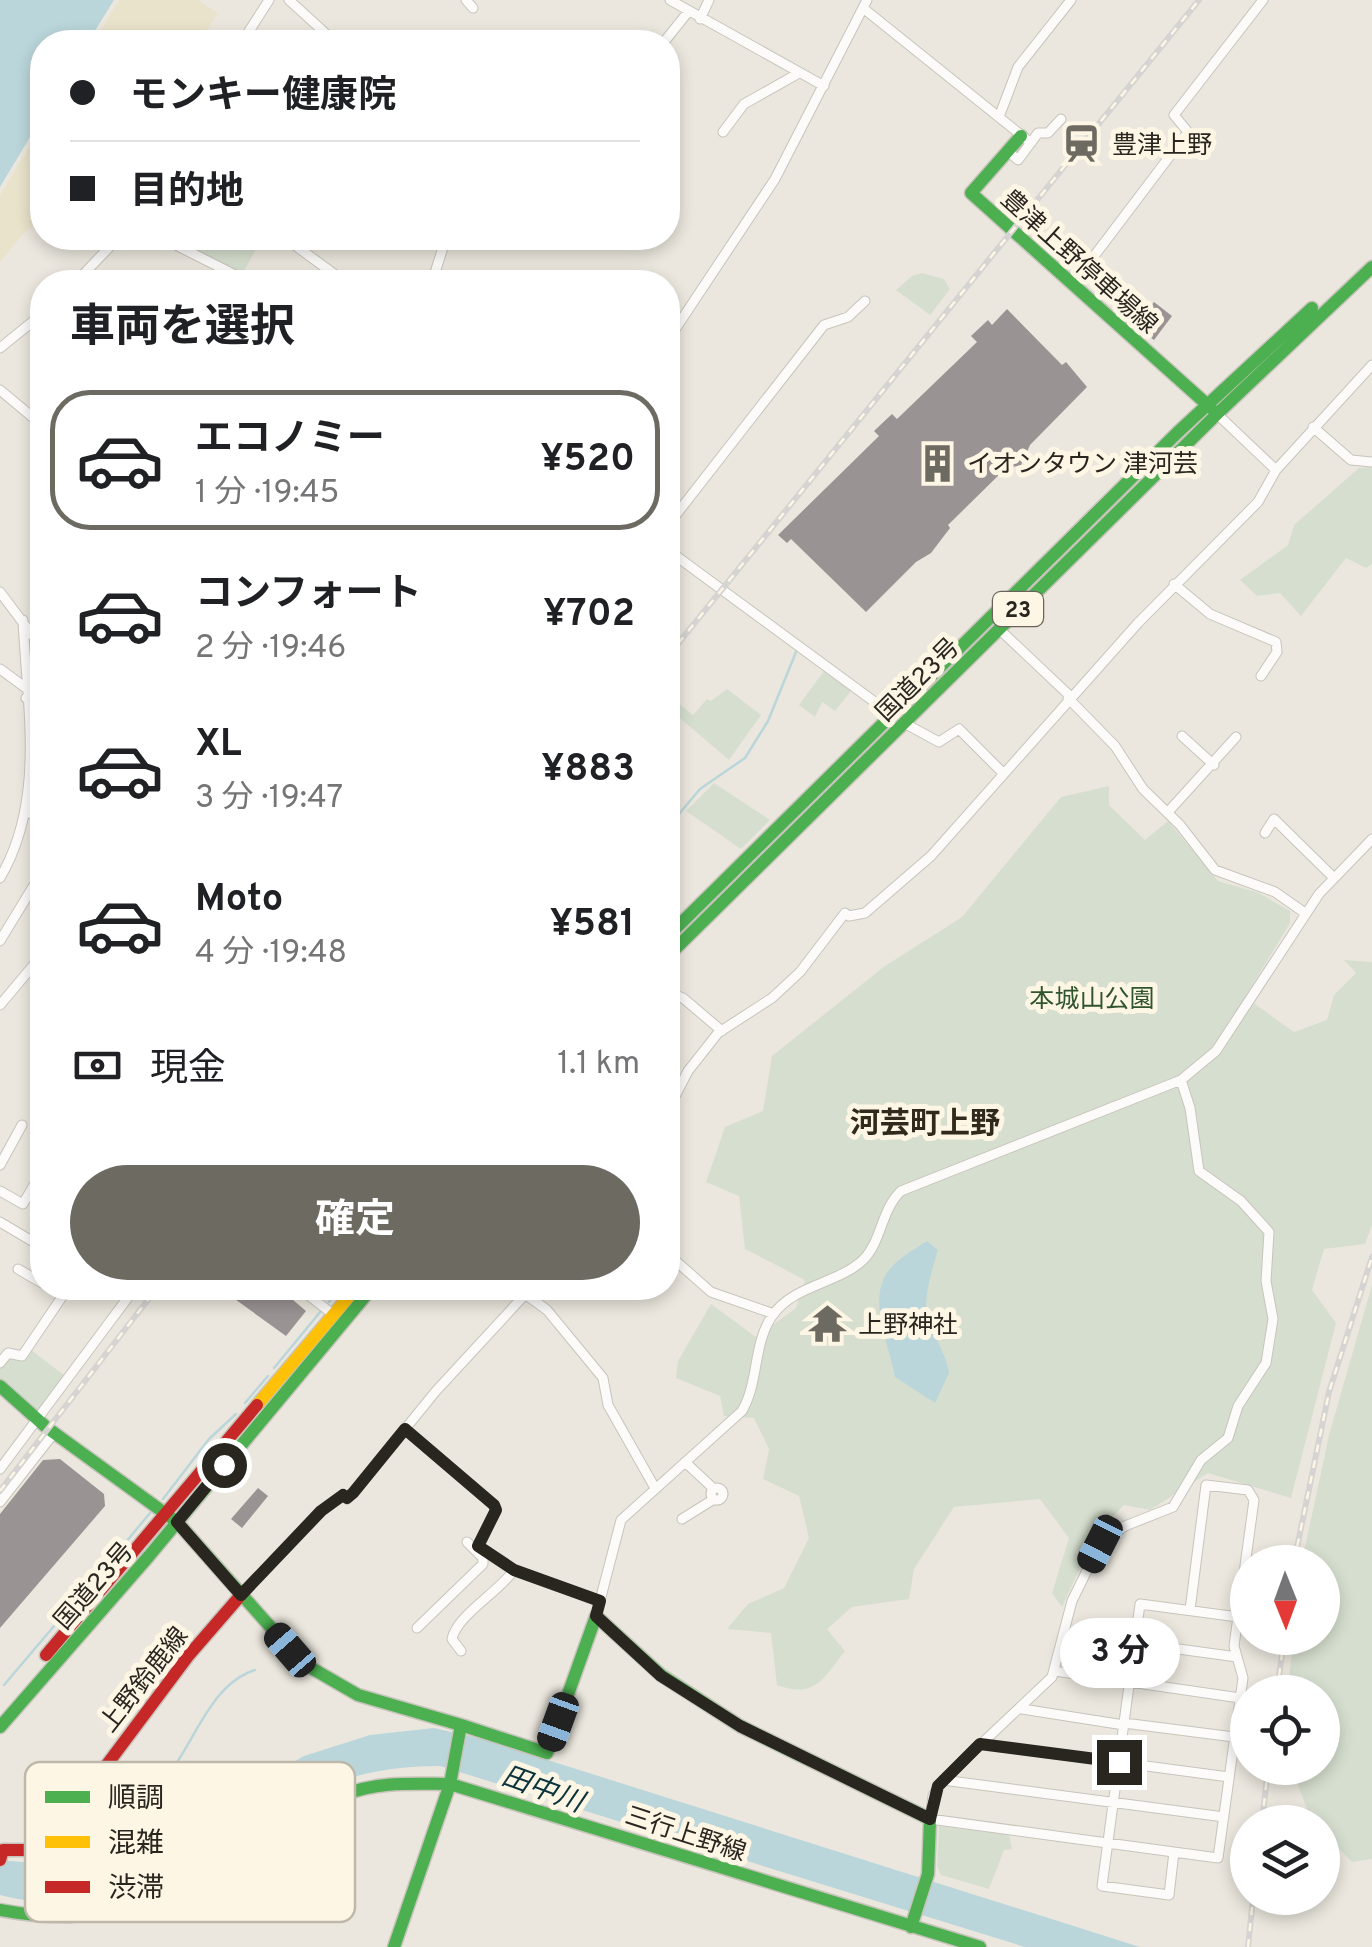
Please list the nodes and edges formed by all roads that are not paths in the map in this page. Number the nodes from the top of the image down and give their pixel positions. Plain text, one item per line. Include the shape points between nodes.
1 (269, 0) edge
2 (289, 0) edge
3 (670, 0) edge
4 (709, 0) edge
5 (1071, 0) edge
6 (1263, 0) edge
7 (863, 3) edge
8 (688, 12) junction
9 (700, 19) junction
10 (250, 30) edge
11 (322, 30) edge
12 (674, 30) edge
13 (800, 73) junction
14 (824, 86) junction
15 (998, 117) junction
16 (1061, 119) dead end
17 (723, 132) dead end
18 (1026, 140) junction
19 (107, 250) edge
20 (186, 250) edge
21 (301, 250) edge
22 (1372, 252) edge
23 (1372, 267) edge
24 (87, 270) edge
25 (226, 270) edge
26 (329, 270) edge
27 (1072, 284) junction
28 (865, 301) dead end
29 (680, 322) edge
30 (30, 324) edge
31 (0, 348) edge
32 (1372, 365) edge
33 (0, 390) edge
34 (1212, 409) junction
35 (30, 415) edge
36 (1313, 427) junction
37 (1372, 462) edge
38 (1276, 470) junction
39 (680, 510) edge
40 (680, 559) edge
41 (1174, 584) junction
42 (0, 592) edge
43 (23, 620) junction
44 (998, 629) junction
45 (30, 630) edge
46 (0, 669) edge
47 (1262, 676) dead end
48 (26, 693) junction
49 (30, 693) edge
50 (1069, 697) junction
51 (892, 715) junction
52 (905, 724) junction
53 (1182, 736) dead end
54 (1236, 736) dead end
55 (1214, 764) junction
56 (1004, 773) junction
57 (27, 812) junction
58 (1168, 812) junction
59 (30, 813) edge
60 (1264, 834) dead end
61 (1372, 839) edge
62 (1333, 876) junction
63 (0, 878) edge
64 (30, 892) edge
65 (1306, 913) junction
66 (680, 924) edge
67 (0, 941) edge
68 (680, 944) edge
69 (30, 969) edge
70 (680, 997) edge
71 (0, 1005) edge
72 (722, 1031) junction
73 (1181, 1080) junction
74 (680, 1086) edge
75 (22, 1125) dead end
76 (0, 1165) edge
77 (0, 1192) edge
78 (30, 1193) edge
79 (0, 1222) edge
80 (30, 1240) edge
81 (680, 1265) edge
82 (18, 1269) dead end
83 (30, 1276) edge
84 (59, 1300) edge
85 (126, 1300) edge
86 (315, 1300) edge
87 (346, 1300) edge
88 (362, 1300) edge
89 (520, 1300) edge
90 (537, 1300) edge
91 (334, 1314) junction
92 (774, 1314) junction
93 (0, 1363) edge
94 (0, 1386) edge
95 (36, 1419) junction
96 (405, 1429) junction
97 (54, 1433) junction
98 (684, 1462) junction
99 (0, 1469) edge
100 (654, 1488) junction
101 (0, 1502) edge
102 (172, 1518) junction
103 (682, 1518) dead end
104 (467, 1542) dead end
105 (1248, 1545) edge
106 (514, 1570) junction
107 (241, 1595) junction
108 (600, 1601) junction
109 (1190, 1610) junction
110 (596, 1616) junction
111 (1230, 1616) edge
112 (417, 1628) dead end
113 (1135, 1643) junction
114 (460, 1651) dead end
115 (1237, 1657) joint
116 (1055, 1672) junction
117 (1242, 1675) edge
118 (1130, 1682) junction
119 (1230, 1697) edge
120 (0, 1709) edge
121 (1022, 1709) junction
122 (1124, 1724) junction
123 (0, 1727) edge
124 (461, 1728) junction
125 (1230, 1737) edge
126 (980, 1744) junction
127 (109, 1762) edge
128 (1119, 1762) junction
129 (1230, 1769) edge
130 (1229, 1777) junction
131 (451, 1779) junction
132 (943, 1780) junction
133 (355, 1793) edge
134 (1114, 1802) junction
135 (1224, 1816) junction
136 (930, 1819) junction
137 (1108, 1844) junction
138 (1174, 1852) junction
139 (0, 1910) edge
140 (25, 1915) edge
141 (912, 1924) junction
142 (394, 1947) edge
143 (980, 1947) edge

1 - 10 street
2 - 11 street
3 - 8 street
4 - 9 street
5 - 15 street via 1018,67
6 - 27 street via 1174,114 1188,132
7 - 14 street
7 - 15 street
8 - 9 street
8 - 12 street
9 - 13 street
13 - 14 street
13 - 17 street via 744,104
14 - 29 street via 775,179
15 - 18 street
16 - 18 street via 1048,133
18 - 27 main road, 豊津上野停車場線 via 971,193
19 - 24 street
20 - 25 street
21 - 26 street
22 - 34 main road, 国道23号 / 23
23 - 34 main road, 国道23号 / 23
27 - 34 main road, 豊津上野停車場線
28 - 39 street via 848,317 824,324
30 - 31 street
32 - 36 street
33 - 35 street
34 - 38 street
34 - 44 main road, 国道23号 / 23
34 - 51 main road, 国道23号 / 23
36 - 37 street via 1350,460
36 - 38 street
38 - 41 street via 1258,502
40 - 51 street
41 - 47 street via 1210,614 1276,642
41 - 50 street
42 - 43 street
43 - 45 street
43 - 48 street
44 - 50 street
44 - 52 main road, 国道23号 / 23
46 - 48 street
48 - 49 street
48 - 57 street
50 - 56 street
50 - 58 street
51 - 52 street
51 - 66 main road, 国道23号 / 23
52 - 56 street via 942,742 959,730
52 - 68 main road, 国道23号 / 23
53 - 55 street
54 - 55 street
55 - 58 street
56 - 72 street via 901,884 862,914 845,913 791,980
57 - 59 street
57 - 63 street
58 - 65 street via 1219,873 1275,892
60 - 62 street via 1274,820
61 - 62 street
62 - 65 street
64 - 67 street
65 - 73 street via 1216,1050
69 - 71 street
70 - 72 street
72 - 74 street
73 - 92 street via 901,1191 861,1262 799,1293
73 - 116 street via 1199,1171 1242,1201 1269,1232 1266,1281 1273,1320 1266,1363 1238,1406 1228,1438 1201,1460 1173,1507 1100,1544 1072,1601
75 - 76 street
77 - 78 street via 23,1204
79 - 80 street
81 - 92 street via 711,1292
82 - 83 street
84 - 93 street via 22,1356 8,1352
85 - 95 street
86 - 91 street
87 - 91 main road, 国道23号
88 - 102 main road, 国道23号
89 - 96 street
90 - 100 street via 604,1378 608,1405
91 - 102 main road, 国道23号
92 - 98 street via 745,1406
94 - 95 main road
95 - 97 main road
95 - 99 street
96 - 106 street via 494,1505 478,1546
96 - 107 street via 353,1493 321,1511
97 - 101 street
97 - 102 main road
98 - 100 street
98 - 103 street via 720,1496
100 - 108 street via 618,1526
102 - 107 main road
102 - 120 main road, 国道23号
102 - 123 main road, 国道23号
104 - 112 street via 483,1564
105 - 109 street via 1254,1500 1248,1490 1206,1485
106 - 108 street
106 - 114 street via 457,1625 452,1639
107 - 124 main road via 296,1655 340,1686
107 - 127 main road, 上野鈴鹿線
108 - 110 street
109 - 111 street
109 - 113 street via 1140,1604
110 - 124 main road via 547,1753
110 - 136 main road via 661,1676 726,1718
113 - 115 street
113 - 118 street
115 - 117 street
116 - 118 street
116 - 121 street
118 - 119 street
118 - 122 street
121 - 122 street
121 - 126 street
122 - 125 street
122 - 128 street
124 - 131 main road
126 - 128 street
126 - 132 street
128 - 130 street
128 - 134 street
129 - 130 street
130 - 135 street
131 - 133 main road, 三行上野線
131 - 141 main road, 三行上野線
131 - 142 main road
132 - 134 street
132 - 136 street
134 - 135 street
134 - 137 street
135 - 138 street via 1218,1858
136 - 137 street
136 - 141 main road via 927,1876
137 - 138 street
137 - 138 street via 1102,1886 1169,1896
139 - 140 main road, 三行上野線
141 - 143 main road, 三行上野線

